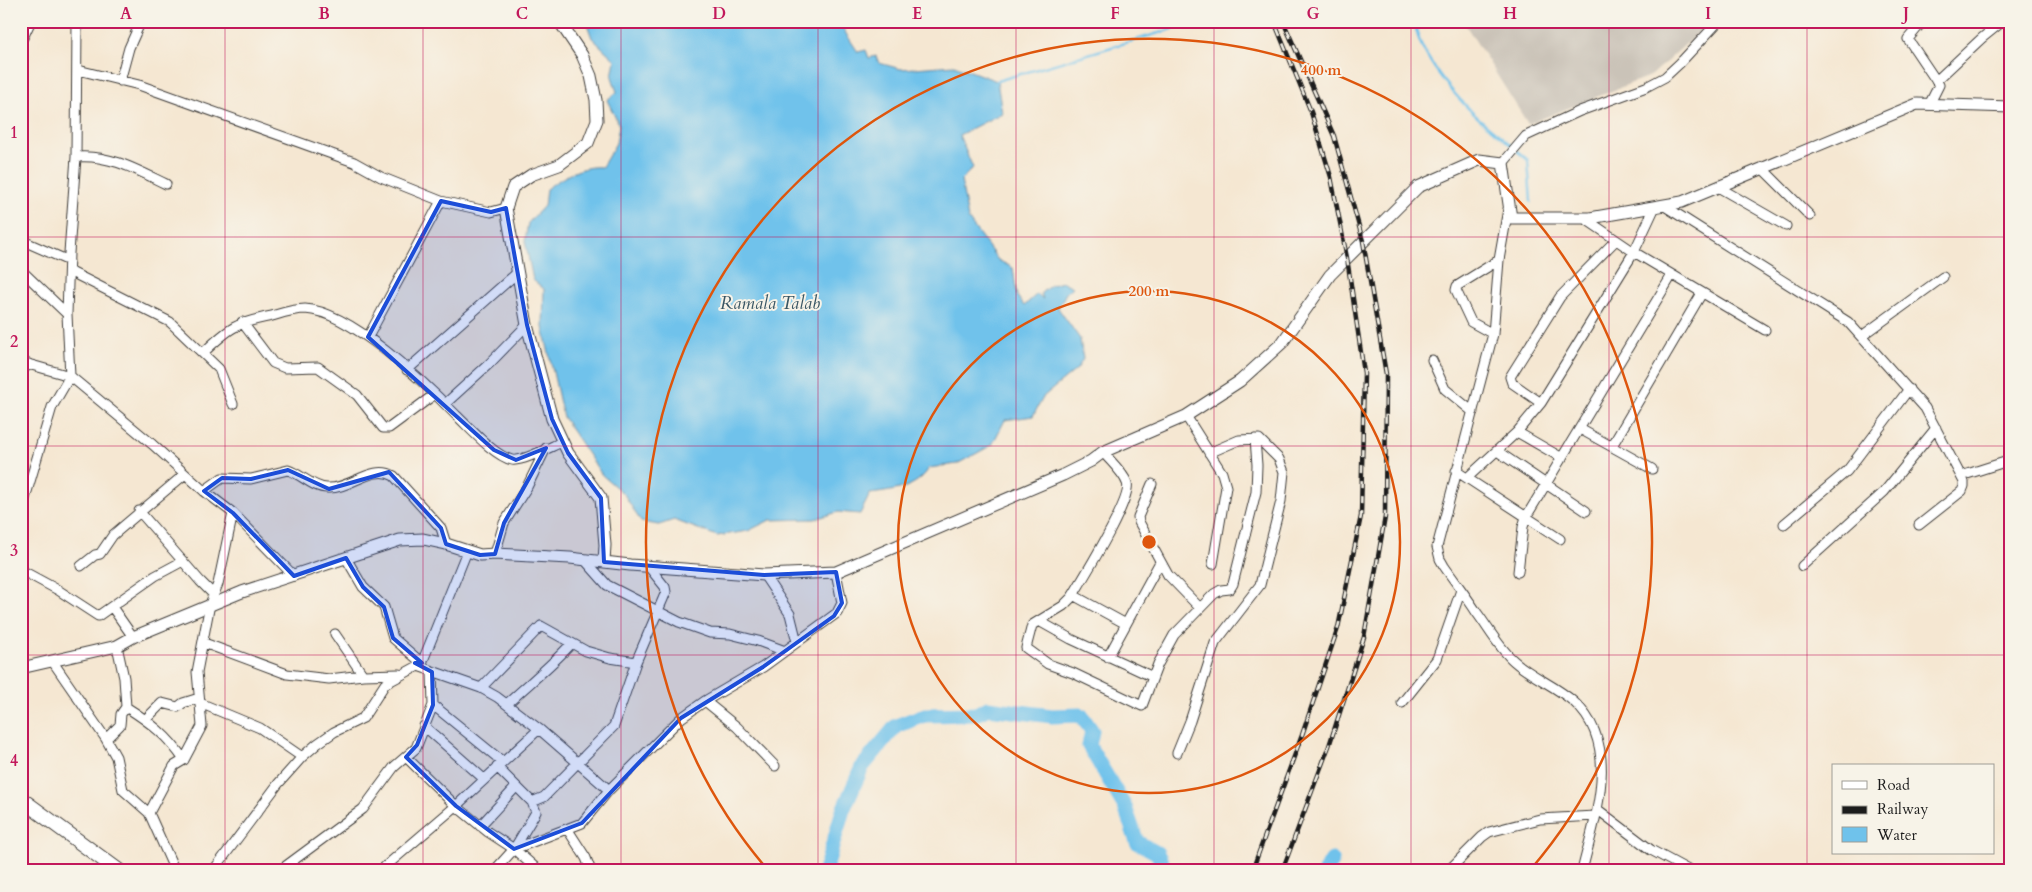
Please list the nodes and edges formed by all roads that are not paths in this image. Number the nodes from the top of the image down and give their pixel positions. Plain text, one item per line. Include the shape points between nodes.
1 (28, 21) edge
2 (77, 21) edge
3 (141, 21) edge
4 (559, 21) edge
5 (1718, 21) edge
6 (1923, 21) edge
7 (2003, 21) edge
8 (21, 36) edge
9 (78, 70) junction
10 (120, 81) junction
11 (1936, 81) junction
12 (1929, 105) junction
13 (2011, 107) edge
14 (76, 157) junction
15 (1503, 163) junction
16 (1762, 168) junction
17 (166, 184) dead end
18 (1718, 187) junction
19 (441, 201) junction
20 (1509, 203) junction
21 (1659, 206) junction
22 (506, 208) junction
23 (1810, 216) dead end
24 (1584, 218) junction
25 (1786, 226) dead end
26 (21, 240) edge
27 (1616, 240) junction
28 (1634, 252) junction
29 (1499, 260) junction
30 (69, 261) junction
31 (21, 270) edge
32 (69, 271) junction
33 (517, 273) junction
34 (1672, 275) junction
35 (1943, 277) dead end
36 (1702, 293) junction
37 (68, 314) junction
38 (242, 322) junction
39 (527, 325) junction
40 (1764, 330) dead end
41 (1493, 334) junction
42 (1862, 336) junction
43 (368, 337) junction
44 (203, 353) junction
45 (1432, 360) dead end
46 (25, 363) edge
47 (407, 370) junction
48 (21, 371) edge
49 (70, 376) junction
50 (1908, 389) junction
51 (435, 394) junction
52 (1541, 403) junction
53 (233, 404) dead end
54 (445, 404) junction
55 (1473, 412) junction
56 (1186, 416) junction
57 (1580, 428) junction
58 (1936, 428) junction
59 (1518, 432) junction
60 (1255, 439) junction
61 (562, 442) junction
62 (1612, 446) junction
63 (546, 448) junction
64 (1497, 451) junction
65 (1103, 452) junction
66 (1209, 454) junction
67 (1562, 458) junction
68 (2011, 460) edge
69 (1652, 470) dead end
70 (1456, 471) junction
71 (185, 474) junction
72 (1961, 476) junction
73 (1467, 478) junction
74 (1152, 484) dead end
75 (1547, 484) junction
76 (204, 491) junction
77 (1586, 510) dead end
78 (139, 511) junction
79 (21, 512) edge
80 (232, 513) junction
81 (1526, 517) junction
82 (1784, 524) dead end
83 (1919, 525) dead end
84 (1560, 539) dead end
85 (446, 544) junction
86 (467, 551) junction
87 (495, 554) junction
88 (346, 558) junction
89 (584, 560) junction
90 (183, 561) junction
91 (604, 562) junction
92 (1160, 562) junction
93 (1213, 564) dead end
94 (81, 566) dead end
95 (649, 566) junction
96 (1802, 566) dead end
97 (21, 570) edge
98 (836, 572) junction
99 (1518, 572) dead end
100 (764, 575) junction
101 (294, 576) junction
102 (1461, 590) junction
103 (1073, 595) junction
104 (212, 599) junction
105 (112, 607) junction
106 (1200, 608) junction
107 (658, 612) junction
108 (1039, 620) junction
109 (1126, 624) junction
110 (335, 634) dead end
111 (133, 637) junction
112 (797, 642) junction
113 (204, 643) junction
114 (571, 644) junction
115 (117, 646) junction
116 (785, 651) junction
117 (1108, 657) junction
118 (53, 662) junction
119 (636, 662) junction
120 (419, 664) junction
121 (21, 668) edge
122 (432, 672) junction
123 (363, 675) junction
124 (1153, 677) junction
125 (480, 688) junction
126 (200, 700) junction
127 (705, 701) junction
128 (1402, 703) dead end
129 (507, 704) junction
130 (432, 705) junction
131 (126, 707) junction
132 (146, 719) junction
133 (424, 726) junction
134 (539, 729) junction
135 (106, 739) junction
136 (1177, 752) dead end
137 (406, 757) junction
138 (302, 758) junction
139 (184, 760) junction
140 (577, 762) junction
141 (500, 764) junction
142 (774, 766) dead end
143 (484, 779) junction
144 (516, 787) junction
145 (609, 790) junction
146 (21, 799) edge
147 (532, 802) junction
148 (456, 806) junction
149 (149, 813) junction
150 (1596, 813) junction
151 (480, 826) junction
152 (568, 830) junction
153 (514, 849) junction
154 (119, 871) edge
155 (175, 871) edge
156 (213, 871) edge
157 (279, 871) edge
158 (380, 871) edge
159 (494, 871) edge
160 (539, 871) edge
161 (591, 871) edge
162 (1448, 871) edge
163 (1582, 871) edge
164 (1690, 871) edge

1 - 8 main road
2 - 9 street
3 - 10 street
4 - 22 street via 582,55 591,76 597,120 588,143 559,165 513,187
5 - 15 street via 1665,77 1526,136
6 - 11 street via 1908,39
7 - 11 street
9 - 10 street
9 - 14 street
10 - 19 street via 354,162
11 - 12 street via 1938,85
12 - 13 street
12 - 16 street via 1917,104
14 - 17 street via 118,162
14 - 30 street
15 - 20 street
15 - 56 street via 1479,160 1418,186 1330,275 1282,344 1240,381
16 - 18 street
16 - 23 street
18 - 21 street via 1682,202
18 - 25 street
19 - 22 street via 491,212
19 - 43 street
20 - 24 street via 1512,218
20 - 29 street
21 - 24 street
21 - 28 street
21 - 42 street via 1841,317
22 - 33 street
24 - 27 street
26 - 30 street
27 - 28 street
27 - 52 street via 1560,297 1510,377 1512,383
28 - 34 street
28 - 52 street
29 - 41 street
29 - 41 street via 1457,286 1456,290 1471,322
30 - 32 street
31 - 37 street
32 - 37 street
32 - 44 street via 163,317
33 - 39 street
33 - 47 street
34 - 36 street
34 - 57 street
35 - 42 street
36 - 40 street
36 - 62 street
37 - 49 street
38 - 43 street via 295,310 311,310 348,324
38 - 44 street via 223,333
38 - 51 street via 273,363 286,368 318,368 357,395 383,428 389,428
39 - 54 street
39 - 61 street via 552,419
41 - 55 street
42 - 50 street
43 - 47 street
44 - 53 street via 219,369
45 - 55 street via 1445,389
46 - 48 street
46 - 49 street
47 - 51 street
49 - 71 street
49 - 79 street via 52,408
50 - 58 street via 1925,408
50 - 82 street via 1847,471
51 - 54 street
52 - 59 street
54 - 63 street via 488,445 509,459 516,460
55 - 70 street
56 - 65 street
56 - 66 street
57 - 62 street
57 - 67 street
58 - 72 street
58 - 96 street via 1884,492
59 - 64 street
59 - 67 street
60 - 66 street via 1234,441
60 - 106 street via 1256,492 1234,584 1217,592
60 - 136 street via 1262,441 1279,459 1284,472 1275,526 1259,588 1215,644
61 - 63 street
61 - 91 street via 601,498
62 - 69 street
63 - 87 street via 504,523
64 - 73 street
64 - 75 street
65 - 98 street via 1063,474
65 - 103 street via 1126,480 1127,491 1111,529
66 - 93 street via 1222,473 1226,490
67 - 75 street
68 - 72 street
70 - 73 street
70 - 102 street via 1436,547 1440,560
71 - 76 street
71 - 78 street
72 - 83 street via 1962,491
73 - 81 street
74 - 92 street via 1138,520
75 - 77 street
75 - 81 street
76 - 80 street
76 - 85 street via 222,478 251,479 284,471 292,471 329,489 388,472 442,528
78 - 90 street
78 - 94 street via 112,535 100,555 95,555
80 - 101 street
80 - 104 street
81 - 84 street
81 - 99 street
85 - 86 street
85 - 88 street via 423,539 400,540
86 - 87 street via 480,555
86 - 120 street
87 - 89 street
88 - 101 street
88 - 120 street via 363,587 384,607 393,639
89 - 91 street
89 - 107 street via 607,585
90 - 104 street
90 - 105 street via 155,576
91 - 95 street
92 - 106 street
92 - 109 street
95 - 100 street
95 - 107 street via 666,589
97 - 105 street via 96,616
98 - 100 street
98 - 112 street via 842,603 840,608 834,616
100 - 112 street via 790,614
101 - 104 street
102 - 128 street via 1437,659
102 - 150 street via 1492,636 1514,661 1568,696 1592,724 1602,767
103 - 108 street via 1063,606
103 - 109 street
104 - 111 street
104 - 113 street
105 - 111 street
106 - 124 street via 1175,633
107 - 116 street via 710,633 730,634
107 - 119 street
108 - 117 street
108 - 124 street via 1032,625 1026,648 1048,664 1140,706 1143,706
109 - 117 street
110 - 123 street
111 - 115 street
112 - 116 street
113 - 123 street via 287,674 329,679
113 - 126 street via 197,672
114 - 119 street via 596,655
114 - 125 street via 539,627
114 - 129 street
115 - 118 street
115 - 131 street
116 - 127 street
117 - 124 street
118 - 121 street
118 - 135 street
119 - 140 street via 614,726
120 - 122 street
120 - 123 street via 399,674
120 - 138 street via 385,684 364,718 323,740
122 - 125 street
122 - 130 street
125 - 129 street
126 - 132 street via 182,703 178,707 162,703
126 - 138 street via 260,728
126 - 139 street via 202,726
127 - 142 street via 737,727
127 - 145 street via 660,737
129 - 134 street
130 - 133 street
130 - 141 street
131 - 132 street
131 - 135 street via 121,714 120,725
132 - 139 street via 167,736
133 - 137 street via 416,748
133 - 143 street
134 - 140 street
134 - 141 street
135 - 149 street via 116,757 123,790
137 - 148 street
137 - 157 street via 392,769 363,809
138 - 156 street via 273,790
139 - 149 street via 174,766
140 - 145 street
140 - 147 street via 544,797
141 - 143 street
141 - 144 street
143 - 148 street
144 - 147 street
144 - 151 street
145 - 152 street via 582,823
146 - 154 main road
147 - 153 street via 536,812
148 - 151 street
148 - 158 street
149 - 155 street
150 - 162 street via 1540,819 1490,832
150 - 163 street
150 - 164 street via 1650,850
151 - 153 street
152 - 153 street
152 - 161 street
153 - 159 street
153 - 160 street

